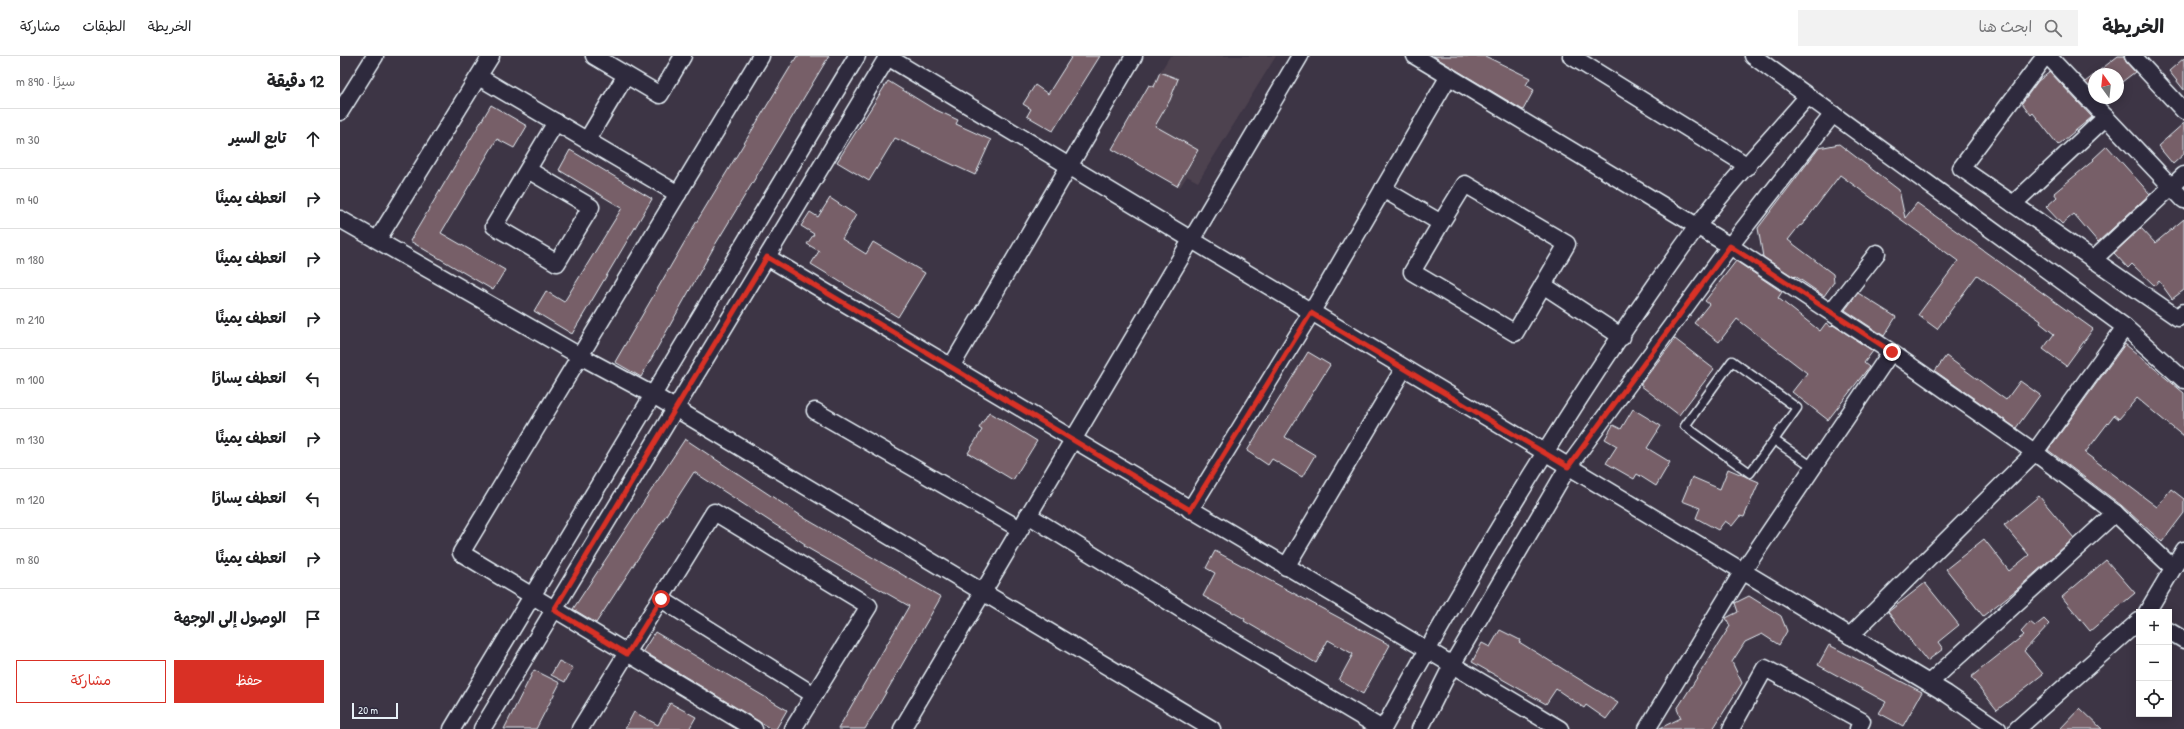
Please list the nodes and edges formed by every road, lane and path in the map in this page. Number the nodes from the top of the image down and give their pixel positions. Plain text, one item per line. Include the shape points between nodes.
1 (375, 56) edge
2 (491, 56) edge
3 (594, 56) edge
4 (683, 56) edge
5 (761, 56) edge
6 (857, 56) edge
7 (887, 56) edge
8 (1134, 56) edge
9 (1300, 56) edge
10 (1415, 56) edge
11 (1570, 56) edge
12 (1753, 56) edge
13 (2045, 56) edge
14 (2048, 56) edge
15 (2133, 56) edge
16 (626, 75) junction
17 (1450, 76) junction
18 (479, 77) junction
19 (1808, 96) junction
20 (2184, 111) edge
21 (340, 112) edge
22 (1833, 114) junction
23 (2106, 117) junction
24 (556, 122) junction
25 (587, 140) junction
26 (1069, 166) junction
27 (1748, 166) junction
28 (528, 170) junction
29 (2184, 175) edge
30 (2172, 187) junction
31 (1383, 189) junction
32 (678, 194) junction
33 (2184, 200) edge
34 (2013, 204) junction
35 (340, 219) edge
36 (1441, 223) junction
37 (1697, 226) junction
38 (378, 240) junction
39 (1191, 240) junction
40 (1730, 246) junction
41 (1877, 254) dead end
42 (767, 257) junction
43 (2093, 260) junction
44 (1543, 285) junction
45 (1831, 312) junction
46 (2184, 312) edge
47 (1311, 313) junction
48 (2125, 327) junction
49 (1622, 337) junction
50 (1892, 352) junction
51 (580, 356) junction
52 (951, 367) junction
53 (1404, 368) junction
54 (2184, 380) edge
55 (653, 395) junction
56 (675, 408) junction
57 (815, 411) dead end
58 (1072, 440) junction
59 (1774, 440) junction
60 (1544, 452) junction
61 (2035, 452) junction
62 (1568, 467) junction
63 (1813, 467) junction
64 (1190, 510) junction
65 (2115, 513) junction
66 (1024, 522) junction
67 (2184, 550) edge
68 (1286, 566) junction
69 (2172, 567) junction
70 (1743, 572) junction
71 (982, 593) junction
72 (532, 596) junction
73 (661, 599) junction
74 (2149, 609) edge
75 (554, 610) junction
76 (2136, 624) edge
77 (2172, 633) edge
78 (1850, 636) junction
79 (2184, 640) edge
80 (1426, 650) junction
81 (627, 654) junction
82 (1452, 665) junction
83 (1929, 683) junction
84 (814, 695) junction
85 (452, 729) edge
86 (482, 729) edge
87 (580, 729) edge
88 (754, 729) edge
89 (793, 729) edge
90 (902, 729) edge
91 (1212, 729) edge
92 (1382, 729) edge
93 (1420, 729) edge
94 (1560, 729) edge
95 (1647, 729) edge
96 (1731, 729) edge
97 (1858, 729) edge
98 (1998, 729) edge
99 (2017, 729) edge

1 - 21 street
2 - 18 street
3 - 16 street
4 - 16 street via 660,95
5 - 32 street
6 - 55 street
7 - 26 street
7 - 42 street
8 - 26 street
9 - 39 street
10 - 17 street
11 - 27 street
12 - 19 street
13 - 34 street via 1961,168
14 - 23 street
15 - 20 street
16 - 25 street
17 - 31 street
17 - 37 street
18 - 24 street
18 - 38 street
19 - 22 street
19 - 27 street
22 - 40 street
22 - 48 street
23 - 30 street
23 - 34 street
24 - 25 street
24 - 28 street
25 - 32 street
26 - 39 street
26 - 52 street
27 - 37 street
28 - 28 street via 494,226 557,263 591,207
29 - 30 street
30 - 33 street
30 - 43 street
31 - 36 street
31 - 47 street
32 - 51 street
34 - 43 street
35 - 38 street
36 - 44 street via 1465,184 1568,244
36 - 44 street via 1412,272 1515,333
37 - 40 street
37 - 49 street
38 - 51 street
39 - 47 street
39 - 58 street
40 - 45 street
40 - 62 street
41 - 45 street
42 - 52 street
42 - 56 street
43 - 46 street via 2178,318
44 - 49 street
45 - 50 street
47 - 53 street
47 - 64 street
48 - 54 street
48 - 61 street
49 - 60 street
50 - 61 street
50 - 63 street
51 - 55 street
51 - 72 street via 461,553
52 - 58 street
53 - 60 street
53 - 68 street
55 - 56 street
55 - 72 street
56 - 71 street
56 - 75 street
57 - 66 street
58 - 64 street
58 - 66 street
59 - 59 lane via 1797,408 1732,361 1685,426 1750,473
59 - 63 lane
60 - 62 street
60 - 80 street
61 - 65 street
61 - 78 street
62 - 70 street
62 - 82 street
63 - 70 street
64 - 68 street
65 - 69 street
65 - 83 street
66 - 71 street
66 - 92 street via 1195,618
67 - 69 street
68 - 80 street
69 - 74 street
70 - 78 street
70 - 95 street
71 - 90 street
71 - 91 street
72 - 75 street
72 - 85 street
73 - 81 street
73 - 84 street
73 - 84 street via 714,512 868,606
75 - 81 street
75 - 86 street
76 - 99 street
77 - 79 street
78 - 83 street
80 - 82 street
80 - 92 street
81 - 87 street
81 - 88 street
82 - 93 street
82 - 94 street
83 - 98 street
84 - 89 street
96 - 97 street via 1765,668 1862,721

